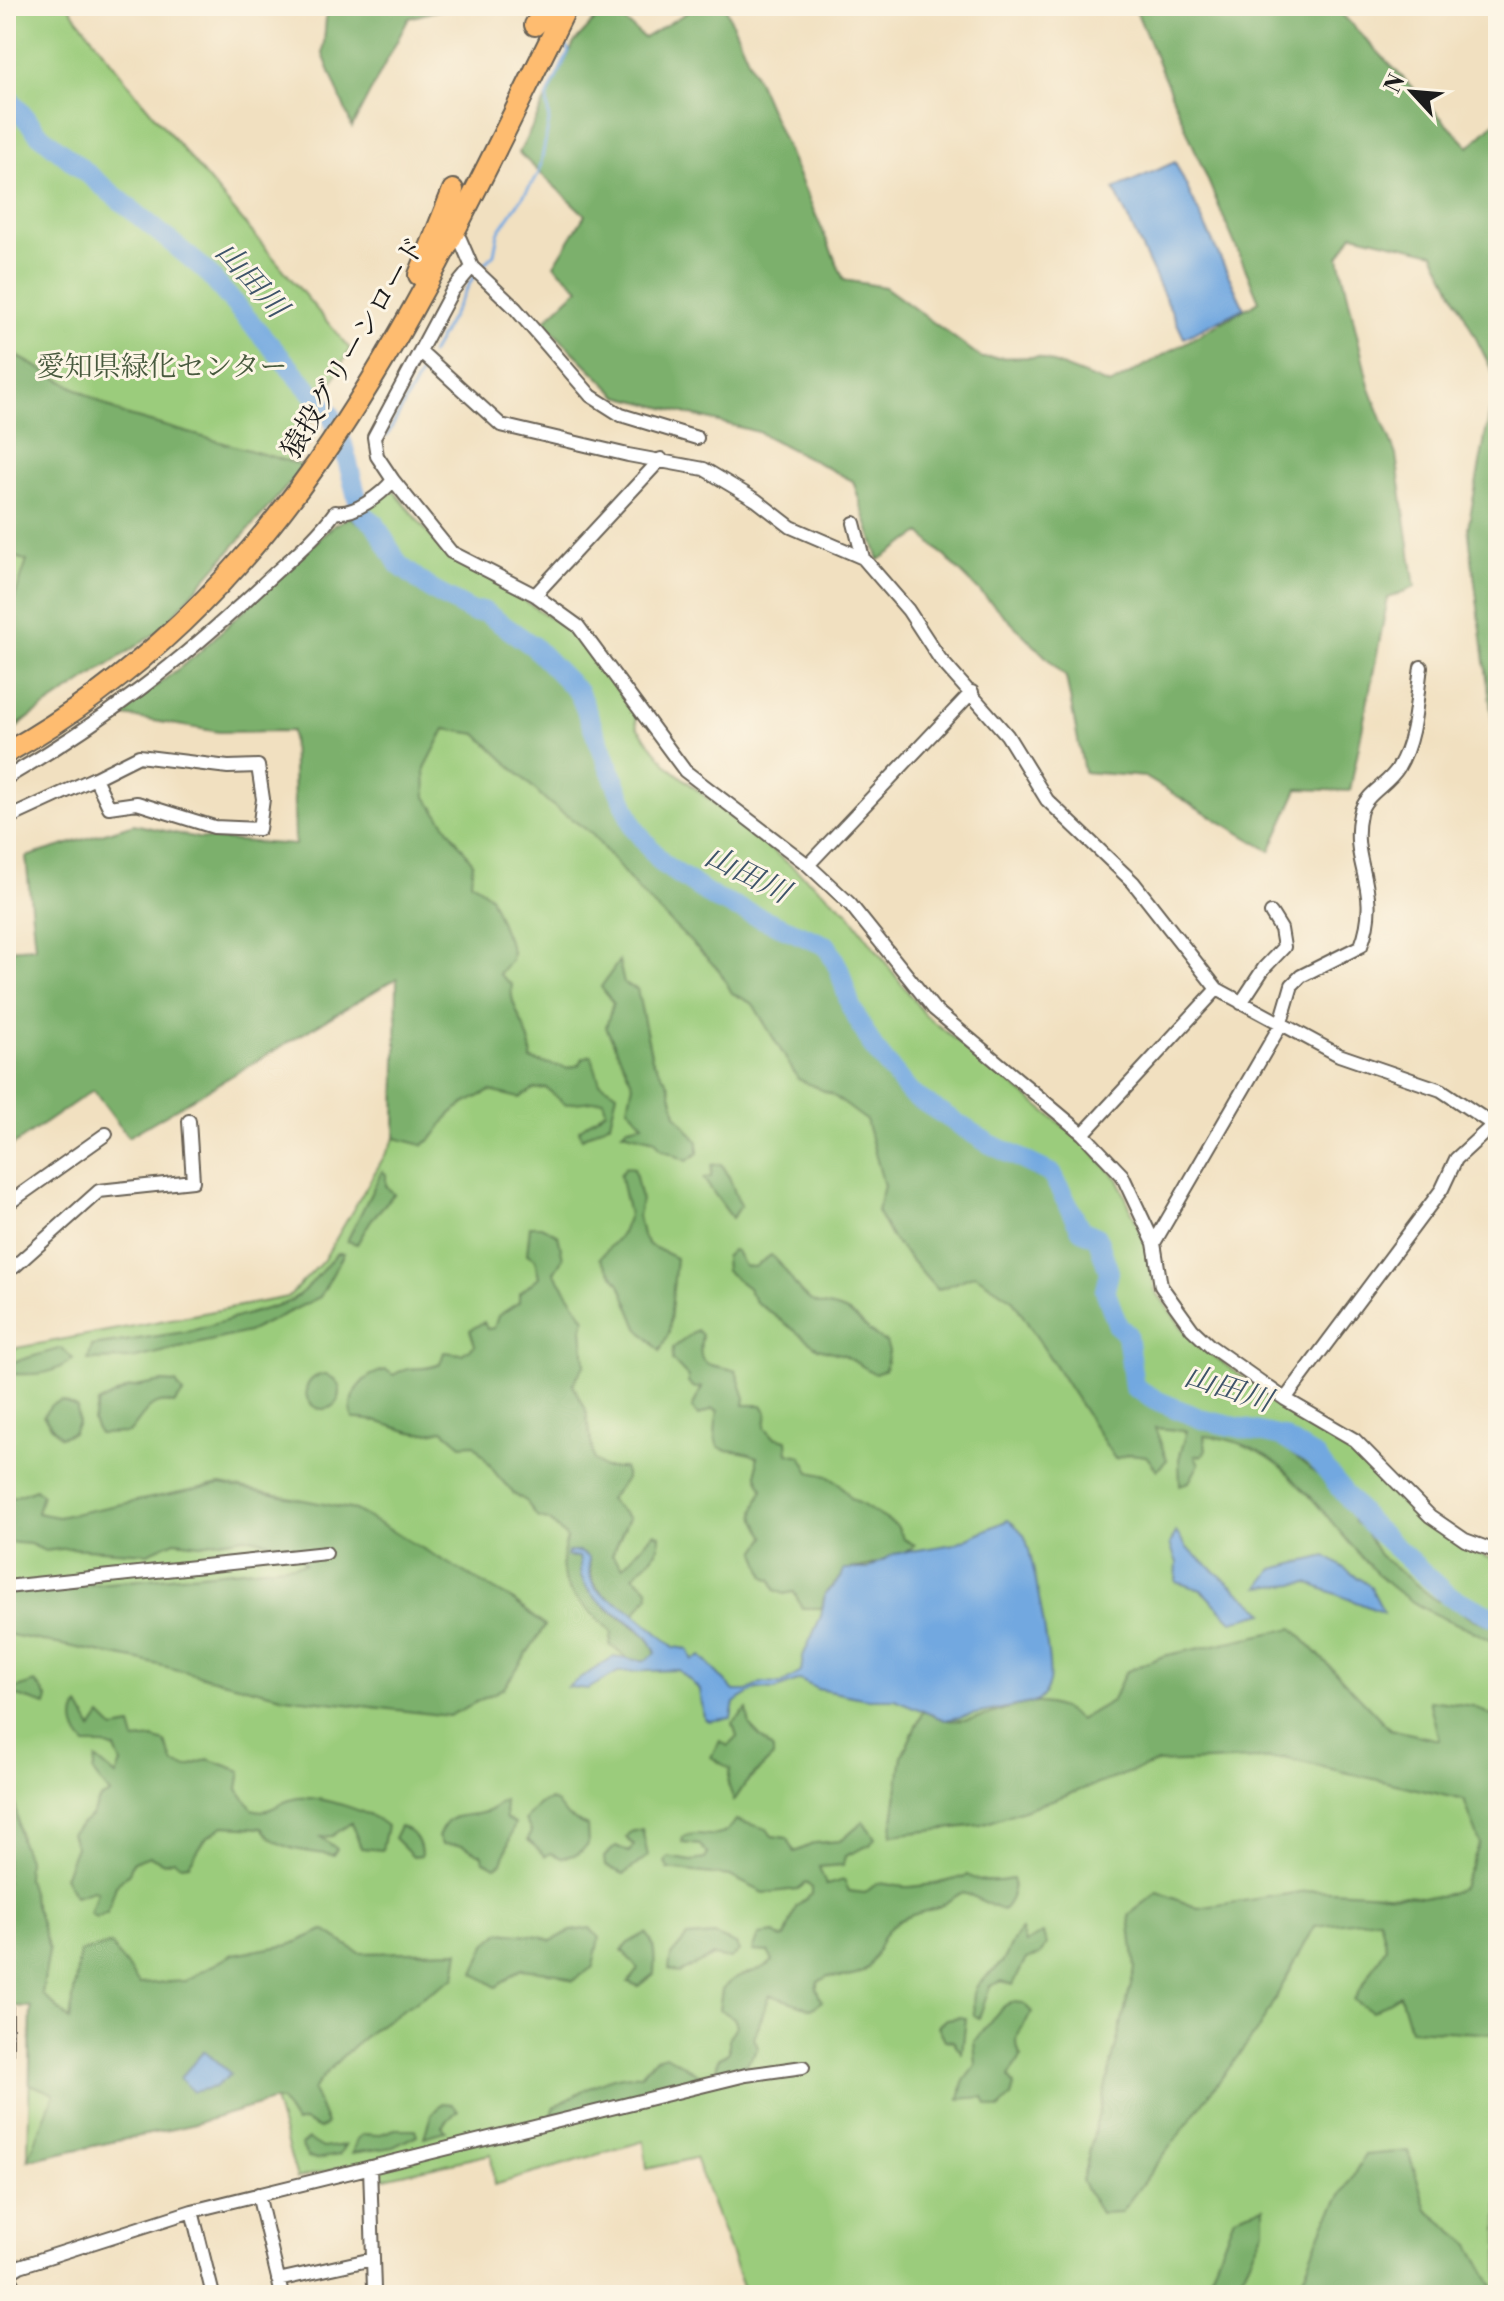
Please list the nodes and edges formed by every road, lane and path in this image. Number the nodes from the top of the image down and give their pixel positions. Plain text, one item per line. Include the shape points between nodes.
1 (549, 6) edge
2 (567, 6) edge
3 (583, 6) edge
4 (535, 25) dead end
5 (461, 196) junction
6 (460, 239) dead end
7 (472, 267) junction
8 (420, 351) junction
9 (697, 438) dead end
10 (661, 459) junction
11 (393, 480) junction
12 (854, 523) dead end
13 (863, 558) junction
14 (535, 595) junction
15 (1421, 667) dead end
16 (972, 692) junction
17 (6, 753) edge
18 (6, 778) edge
19 (95, 778) junction
20 (6, 819) edge
21 (808, 865) junction
22 (1271, 913) dead end
23 (1217, 989) junction
24 (1241, 1003) junction
25 (1280, 1026) junction
26 (189, 1121) dead end
27 (1496, 1126) edge
28 (106, 1134) dead end
29 (1083, 1134) junction
30 (6, 1205) edge
31 (1154, 1243) junction
32 (29, 1264) dead end
33 (10, 1267) edge
34 (1285, 1399) junction
35 (1498, 1552) edge
36 (326, 1553) dead end
37 (6, 1587) edge
38 (6, 1998) edge
39 (7, 2018) edge
40 (803, 2067) dead end
41 (6, 2163) edge
42 (370, 2167) junction
43 (258, 2194) junction
44 (192, 2211) junction
45 (373, 2259) junction
46 (7, 2273) edge
47 (278, 2280) junction
48 (374, 2289) dead end
49 (19, 2295) edge
50 (213, 2295) edge
51 (282, 2295) edge

1 - 4 main road
2 - 5 main road
3 - 5 main road
5 - 17 main road, 猿投グリーンロード via 379,371 324,459 245,559 173,631 73,712
6 - 7 street
7 - 8 street via 452,291
7 - 9 street via 591,396 621,415
8 - 10 street via 501,425
8 - 11 street via 374,437 377,456
10 - 13 street via 721,477 791,527
10 - 14 street
11 - 14 street via 451,552
11 - 18 street via 350,511 335,512 147,687
12 - 13 street
13 - 16 street via 908,610 940,659
14 - 21 street via 590,640 685,771
15 - 25 street via 1404,757 1361,809 1357,831 1371,920 1361,946 1301,976 1292,985
16 - 21 street
16 - 23 street via 1007,735 1047,800 1133,882
19 - 19 street via 109,807 137,803 214,827 259,829 263,799 258,766 139,756
19 - 20 street
21 - 29 street via 850,904 934,1009
22 - 24 street via 1284,947
23 - 24 street
23 - 29 street
24 - 25 street
25 - 27 street via 1339,1055 1441,1090
25 - 31 street
26 - 33 street via 193,1181 99,1191
27 - 34 street via 1456,1159 1442,1189
28 - 30 street
29 - 31 street via 1122,1175
31 - 34 street via 1161,1286 1192,1329
32 - 33 street
34 - 35 street via 1355,1440 1430,1516 1465,1540
36 - 37 street
38 - 39 street
39 - 41 street
40 - 42 street via 746,2075
42 - 43 street
42 - 45 street
43 - 44 street
43 - 47 street
44 - 46 street
44 - 50 street
45 - 47 street
45 - 48 street
46 - 49 street
47 - 51 street

